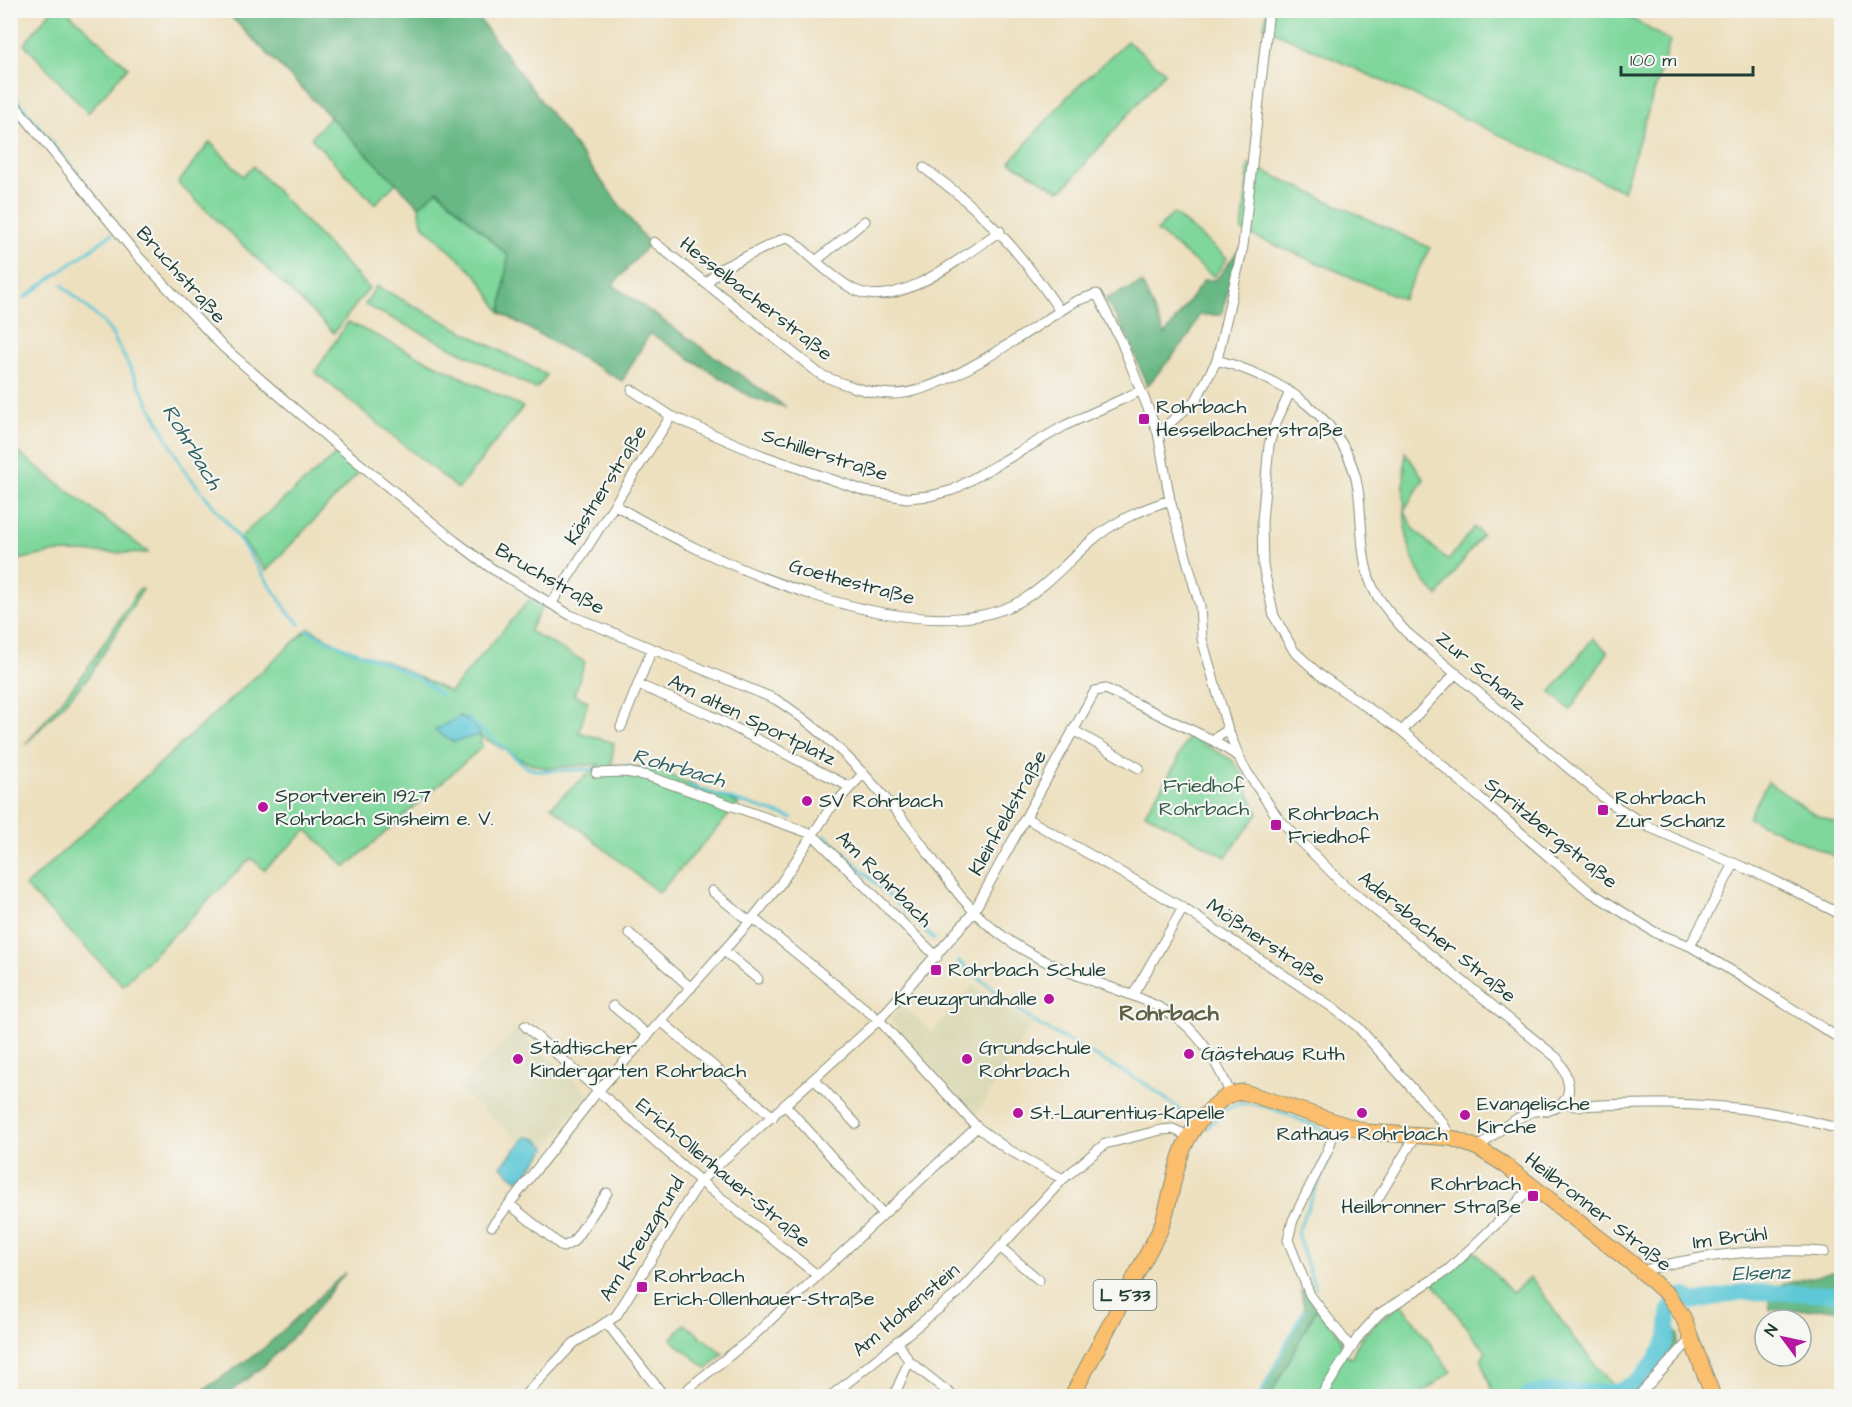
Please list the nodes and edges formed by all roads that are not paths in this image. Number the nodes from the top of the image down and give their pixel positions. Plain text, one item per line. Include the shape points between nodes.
1 (1269, 10) edge
2 (10, 99) edge
3 (924, 168) dead end
4 (865, 221) dead end
5 (1000, 231) junction
6 (654, 242) dead end
7 (817, 260) junction
8 (707, 283) junction
9 (1097, 294) joint
10 (1060, 311) junction
11 (1218, 360) junction
12 (632, 390) dead end
13 (1140, 391) junction
14 (1290, 392) junction
15 (671, 416) junction
16 (1158, 433) junction
17 (1170, 500) junction
18 (615, 505) junction
19 (551, 604) junction
20 (652, 649) junction
21 (1456, 673) junction
22 (639, 685) junction
23 (621, 727) dead end
24 (1073, 730) junction
25 (1228, 730) junction
26 (1402, 731) junction
27 (1212, 740) junction
28 (1239, 757) junction
29 (1139, 768) dead end
30 (596, 773) dead end
31 (862, 775) junction
32 (850, 787) junction
33 (1026, 818) junction
34 (812, 834) junction
35 (1734, 864) junction
36 (712, 891) dead end
37 (1183, 908) junction
38 (973, 913) junction
39 (1842, 915) edge
40 (751, 920) junction
41 (629, 933) dead end
42 (1690, 946) junction
43 (724, 951) junction
44 (937, 957) junction
45 (758, 979) dead end
46 (691, 988) junction
47 (1133, 995) junction
48 (613, 1006) dead end
49 (879, 1020) junction
50 (662, 1021) junction
51 (525, 1026) dead end
52 (648, 1035) junction
53 (1842, 1040) edge
54 (815, 1080) junction
55 (598, 1091) junction
56 (1231, 1095) junction
57 (1565, 1102) junction
58 (786, 1106) junction
59 (772, 1117) junction
60 (1337, 1123) junction
61 (856, 1124) dead end
62 (977, 1127) junction
63 (1195, 1127) junction
64 (1842, 1129) edge
65 (1416, 1135) junction
66 (1451, 1138) junction
67 (1478, 1148) junction
68 (1063, 1179) junction
69 (700, 1181) junction
70 (1532, 1185) junction
71 (607, 1193) dead end
72 (1377, 1200) dead end
73 (509, 1204) junction
74 (883, 1214) junction
75 (492, 1226) dead end
76 (1000, 1247) junction
77 (1824, 1251) dead end
78 (1641, 1271) junction
79 (817, 1275) junction
80 (1039, 1280) dead end
81 (606, 1322) junction
82 (1692, 1338) junction
83 (897, 1341) junction
84 (1352, 1348) junction
85 (909, 1361) junction
86 (524, 1396) edge
87 (664, 1396) edge
88 (683, 1396) edge
89 (831, 1396) edge
90 (894, 1396) edge
91 (953, 1396) edge
92 (1072, 1396) edge
93 (1321, 1396) edge
94 (1638, 1396) edge
95 (1713, 1396) edge

1 - 11 street via 1243,246
2 - 19 street, Bruchstraße via 136,254 222,346 456,541 491,568
3 - 5 street via 973,204
4 - 7 street
5 - 7 street via 926,279 889,294 872,295 853,289
5 - 10 street
6 - 8 street, Hesselbacherstraße
7 - 8 street via 785,238 720,269
8 - 10 street, Hesselbacherstraße via 821,375 853,389 894,394 925,389 950,379
9 - 10 street, Hesselbacherstraße
9 - 13 street, Adersbacher Straße via 1121,340
11 - 14 street, Zur Schanz via 1265,377
11 - 16 street via 1196,400
12 - 15 street, Schillerstraße
13 - 15 street, Schillerstraße via 1066,425 953,490 907,498 866,491 761,455
13 - 16 street, Adersbacher Straße
14 - 21 street, Zur Schanz via 1335,430 1352,463 1374,591 1406,632
14 - 26 street, Spritzbergstraße via 1269,446 1262,497 1263,566 1274,616 1294,651 1320,675
15 - 18 street, Kästnerstraße
16 - 17 street, Adersbacher Straße
17 - 18 street, Goethestraße via 1114,525 1021,601 963,619 932,620 856,606 782,583 693,549
17 - 25 street, Adersbacher Straße via 1200,606 1202,639
18 - 19 street, Kästnerstraße
19 - 20 street, Bruchstraße
20 - 22 street, Am alten Sportplatz
20 - 31 street, Bruchstraße via 775,699 824,735
21 - 26 street
21 - 35 street, Zur Schanz via 1609,802 1649,827
22 - 23 street, Am alten Sportplatz
22 - 32 street, Am alten Sportplatz via 710,715
24 - 27 street, Kleinfeldstraße via 1095,691 1106,689
24 - 29 street
24 - 33 street, Kleinfeldstraße
25 - 27 street
25 - 28 street, Adersbacher Straße
26 - 42 street, Spritzbergstraße via 1589,891 1656,933
27 - 28 street, Kleinfeldstraße
28 - 57 street, Adersbacher Straße via 1278,818 1342,883 1557,1058 1570,1088
30 - 34 street, Am Rohrbach via 648,776
31 - 32 street
31 - 38 street, Bruchstraße via 912,832
32 - 34 street
33 - 37 street, Mößnerstraße
33 - 38 street, Kleinfeldstraße
34 - 40 street
34 - 44 street, Am Rohrbach
35 - 39 street, Zur Schanz
35 - 42 street
36 - 40 street
37 - 47 street
37 - 66 street, Mößnerstraße via 1358,1027 1442,1122
38 - 44 street, Am Kreuzgrund
38 - 47 street, Bruchstraße via 1033,956
40 - 43 street
40 - 49 street
41 - 46 street
42 - 53 street, Spritzbergstraße
43 - 45 street
43 - 46 street
44 - 49 street, Am Kreuzgrund
46 - 50 street
47 - 56 street, Bruchstraße via 1192,1031 1205,1046
48 - 52 street
49 - 54 street, Am Kreuzgrund
49 - 62 street
50 - 52 street
50 - 59 street
51 - 55 street, Erich-Ollenhauer-Straße
52 - 55 street
54 - 58 street, Am Kreuzgrund
54 - 61 street
55 - 69 street, Erich-Ollenhauer-Straße
55 - 73 street
56 - 60 main road, Heilbronner Straße via 1256,1094
56 - 63 main road
57 - 64 street via 1574,1106 1714,1106 1792,1116
57 - 67 street via 1513,1121
58 - 59 street, Am Kreuzgrund
58 - 74 street
59 - 69 street, Am Kreuzgrund
60 - 65 main road, Heilbronner Straße via 1367,1132
60 - 84 street via 1293,1220 1288,1240 1310,1295
62 - 68 street via 1007,1149
62 - 74 street
63 - 68 street, Am Hohenstein via 1161,1130 1105,1144
63 - 92 main road, L 533 via 1179,1154 1160,1230
65 - 66 main road, Heilbronner Straße
65 - 72 street
66 - 67 main road, Heilbronner Straße
67 - 70 main road, Heilbronner Straße
68 - 76 street, Am Hohenstein
69 - 79 street, Erich-Ollenhauer-Straße
69 - 81 street, Am Kreuzgrund via 616,1316
70 - 78 main road, Heilbronner Straße
70 - 84 street via 1448,1270 1379,1314
71 - 73 street via 573,1242 563,1247
73 - 75 street
74 - 79 street
76 - 80 street
76 - 83 street, Am Hohenstein via 958,1293
77 - 78 street, Im Brühl via 1767,1251
78 - 82 main road, Heilbronner Straße via 1659,1286 1683,1317
79 - 88 street
81 - 86 street, Am Kreuzgrund via 574,1343
81 - 87 street
82 - 94 street
82 - 95 main road, Heilbronner Straße
83 - 85 street
83 - 89 street, Am Hohenstein
84 - 93 street
85 - 90 street
85 - 91 street

